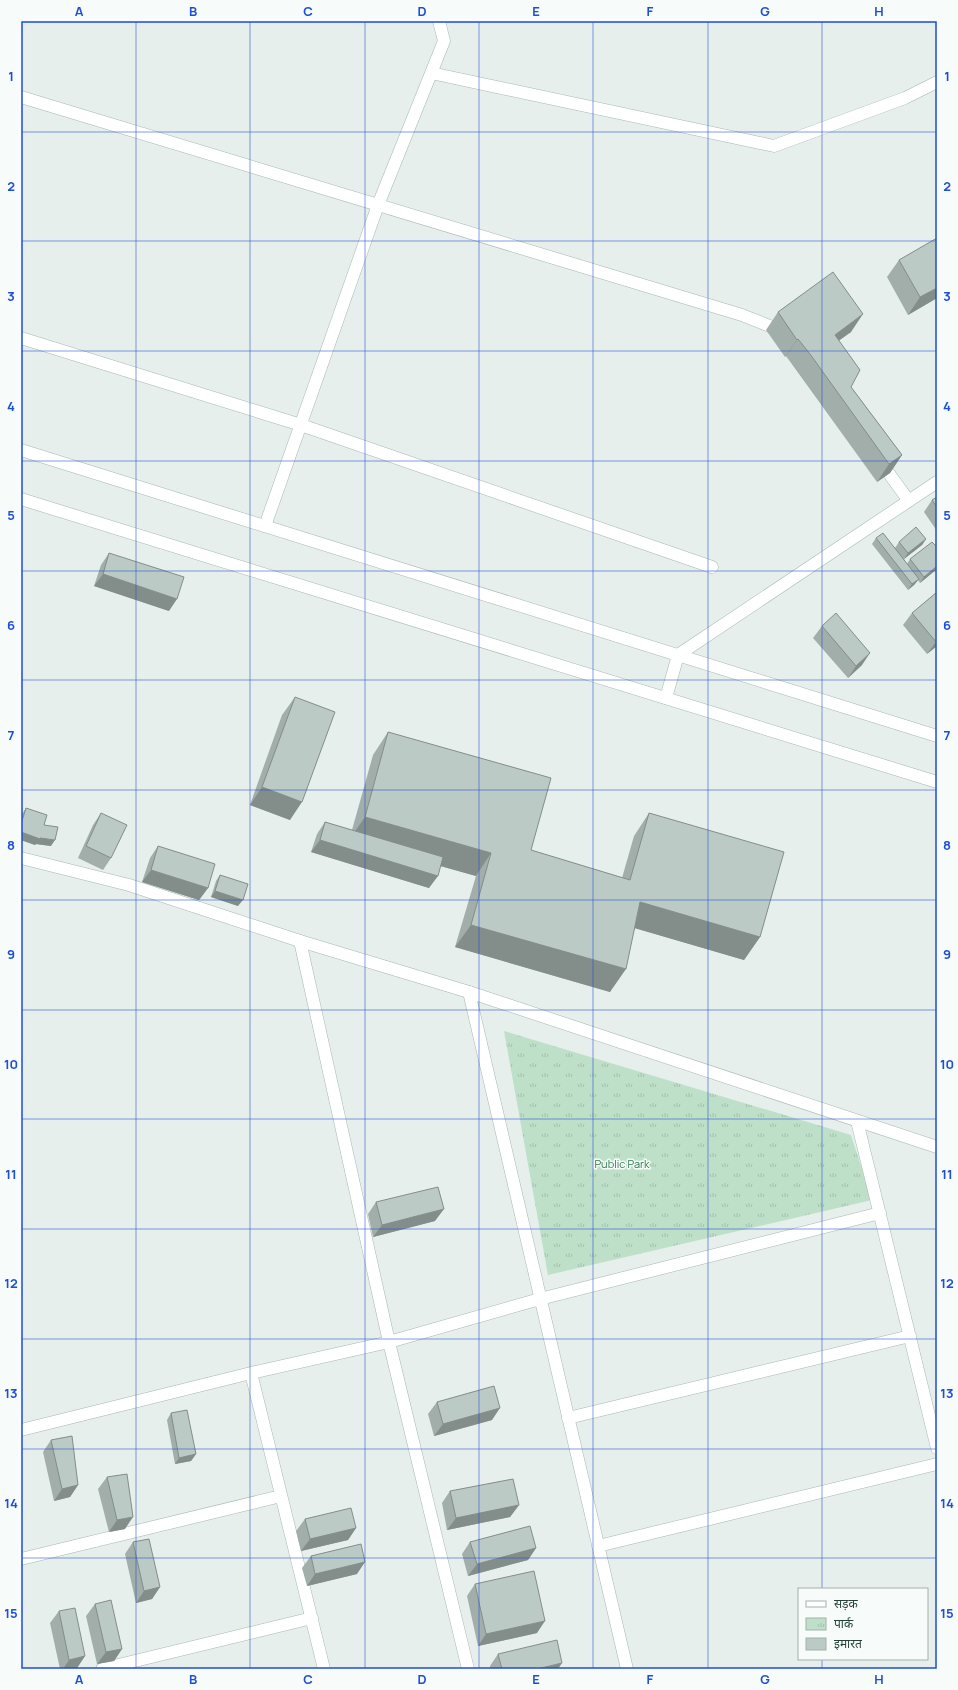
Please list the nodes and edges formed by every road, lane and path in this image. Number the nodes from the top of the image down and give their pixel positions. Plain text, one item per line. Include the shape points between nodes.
1 (439, 21) edge
2 (431, 73) junction
3 (937, 82) edge
4 (21, 97) edge
5 (378, 205) junction
6 (21, 338) edge
7 (787, 339) edge
8 (301, 425) junction
9 (21, 450) edge
10 (872, 450) edge
11 (937, 482) edge
12 (21, 499) edge
13 (909, 501) junction
14 (265, 526) junction
15 (712, 567) dead end
16 (678, 655) junction
17 (666, 698) junction
18 (937, 736) edge
19 (937, 782) edge
20 (21, 858) edge
21 (300, 941) junction
22 (469, 992) junction
23 (857, 1121) junction
24 (937, 1147) edge
25 (880, 1213) junction
26 (540, 1299) junction
27 (910, 1336) junction
28 (388, 1342) junction
29 (251, 1373) junction
30 (568, 1418) junction
31 (21, 1430) edge
32 (937, 1448) edge
33 (937, 1464) edge
34 (282, 1496) junction
35 (598, 1546) junction
36 (21, 1559) edge
37 (312, 1618) junction
38 (102, 1669) edge
39 (324, 1669) edge
40 (468, 1669) edge
41 (627, 1669) edge

1 - 2 street via 444,41
2 - 3 street via 774,146 905,98
2 - 5 street
4 - 5 street
5 - 7 street via 742,315 777,329
5 - 8 street
6 - 8 street
8 - 14 street
8 - 15 street
9 - 14 street
10 - 13 street
11 - 13 street
12 - 17 street
13 - 16 street
14 - 16 street
16 - 17 street
16 - 18 street
17 - 19 street
20 - 21 street via 129,885
21 - 22 street
21 - 28 street
22 - 23 street
22 - 26 street
23 - 24 street
23 - 25 street
25 - 26 street
25 - 27 street
26 - 28 street
26 - 30 street
27 - 30 street
27 - 32 street
28 - 29 street
28 - 40 street
29 - 31 street
29 - 34 street
30 - 35 street
33 - 35 street
34 - 36 street
34 - 37 street
35 - 41 street
37 - 38 street
37 - 39 street

